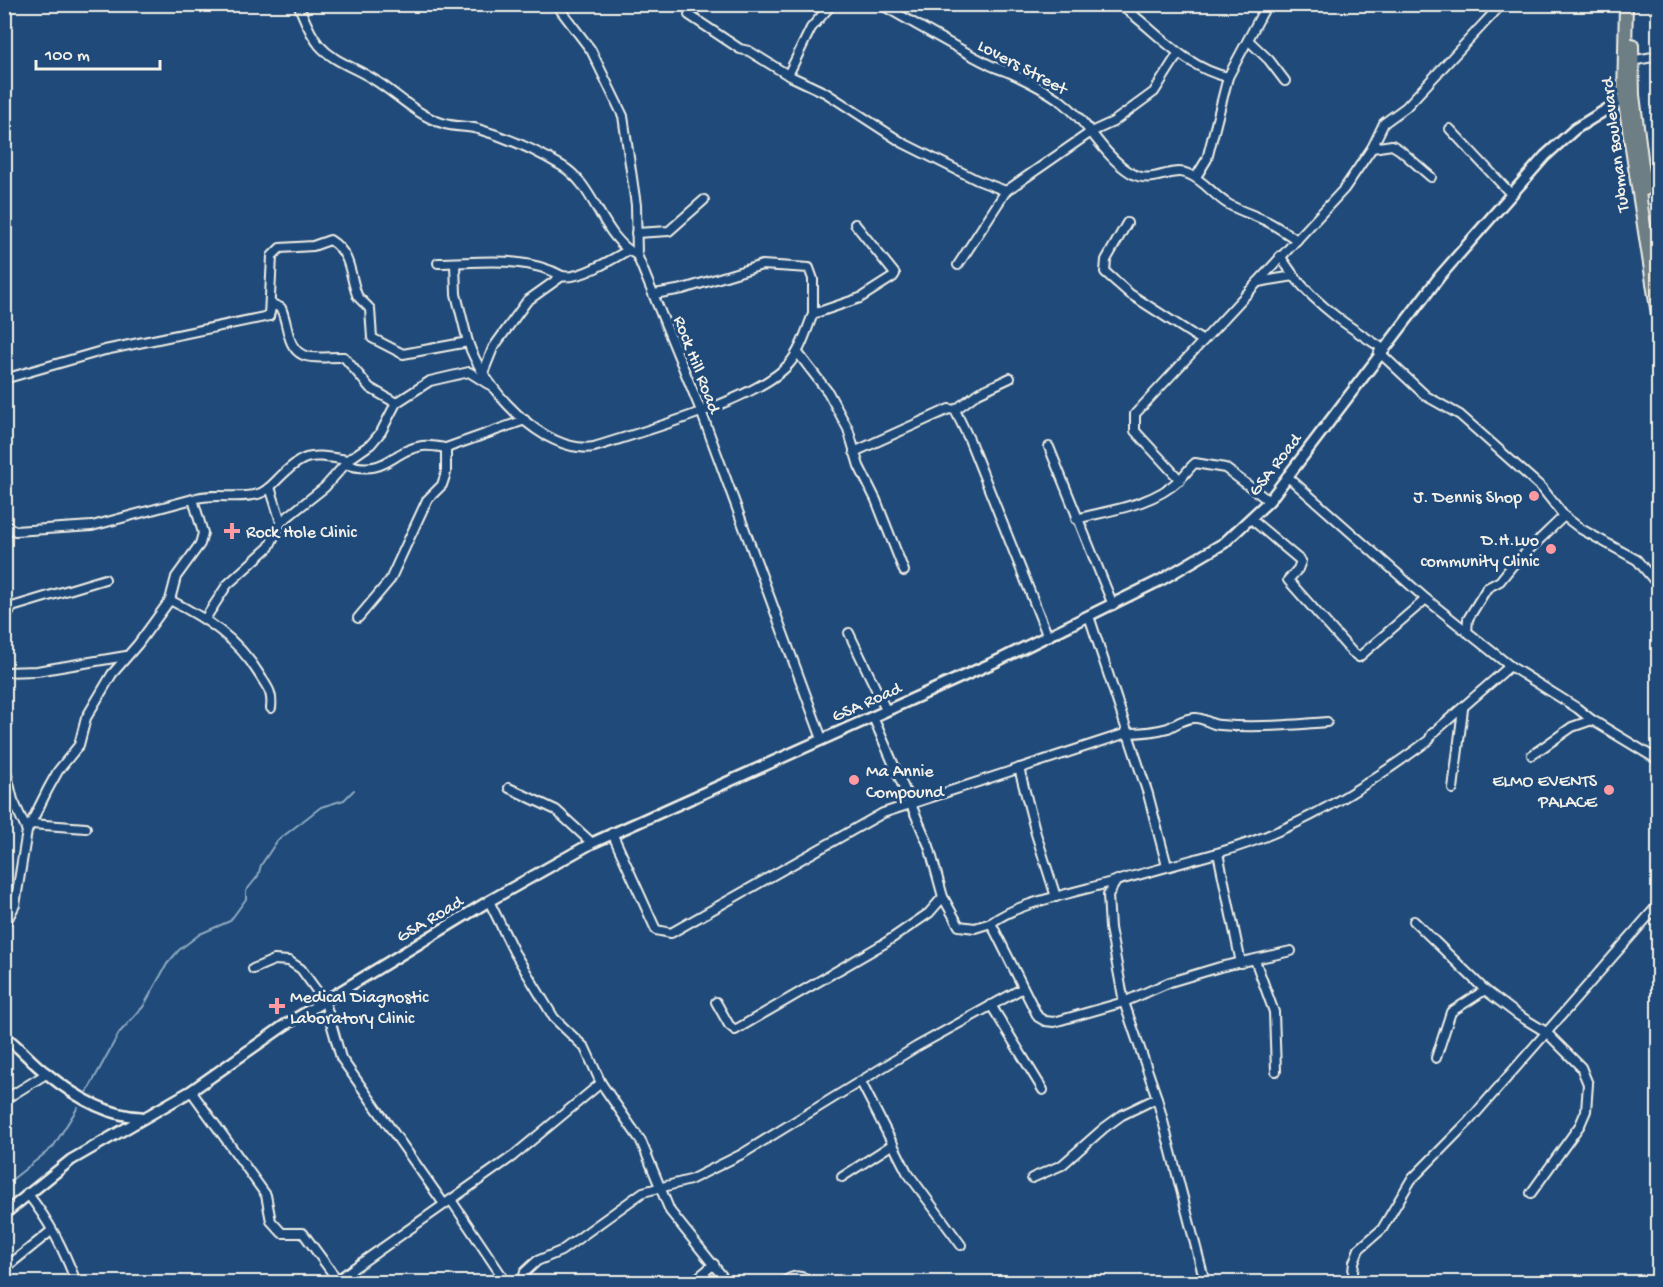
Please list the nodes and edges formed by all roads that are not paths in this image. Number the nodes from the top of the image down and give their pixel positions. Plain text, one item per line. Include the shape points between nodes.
1 (298, 4) edge
2 (556, 4) edge
3 (831, 4) edge
4 (880, 4) edge
5 (1119, 4) edge
6 (1267, 4) edge
7 (1486, 4) edge
8 (1626, 4) edge
9 (1632, 4) edge
10 (1499, 7) edge
11 (688, 15) dead end
12 (1248, 40) junction
13 (1178, 54) junction
14 (1659, 56) edge
15 (1631, 62) junction
16 (788, 75) junction
17 (1228, 77) junction
18 (1285, 81) dead end
19 (1628, 96) junction
20 (1450, 129) dead end
21 (1091, 132) junction
22 (1372, 148) junction
23 (1196, 177) junction
24 (1431, 177) dead end
25 (1006, 191) junction
26 (1511, 194) junction
27 (704, 200) dead end
28 (1127, 223) dead end
29 (855, 224) dead end
30 (636, 233) junction
31 (1655, 234) edge
32 (1297, 240) junction
33 (628, 250) junction
34 (638, 255) junction
35 (1280, 256) junction
36 (438, 262) dead end
37 (455, 262) junction
38 (958, 265) dead end
39 (1659, 270) edge
40 (562, 276) junction
41 (1294, 276) junction
42 (1258, 282) junction
43 (654, 294) junction
44 (813, 314) junction
45 (1659, 315) edge
46 (269, 316) junction
47 (1203, 341) junction
48 (468, 342) junction
49 (1381, 350) junction
50 (798, 353) junction
51 (483, 373) junction
52 (1010, 378) dead end
53 (4, 379) edge
54 (491, 386) junction
55 (396, 404) junction
56 (956, 410) junction
57 (701, 411) junction
58 (525, 420) junction
59 (1049, 447) dead end
60 (446, 448) junction
61 (854, 452) junction
62 (347, 462) junction
63 (1287, 476) junction
64 (1180, 480) junction
65 (270, 488) junction
66 (193, 499) junction
67 (1269, 501) junction
68 (1564, 516) junction
69 (1076, 519) junction
70 (1251, 519) junction
71 (281, 522) junction
72 (4, 524) edge
73 (904, 571) dead end
74 (105, 579) dead end
75 (1659, 585) edge
76 (1426, 599) junction
77 (170, 600) junction
78 (1113, 605) junction
79 (1089, 616) junction
80 (358, 618) dead end
81 (205, 619) junction
82 (4, 621) edge
83 (1467, 632) junction
84 (849, 633) dead end
85 (1048, 637) junction
86 (126, 656) junction
87 (1510, 666) junction
88 (4, 672) edge
89 (271, 708) dead end
90 (1463, 709) junction
91 (886, 710) junction
92 (873, 717) junction
93 (1592, 720) junction
94 (1327, 722) dead end
95 (1127, 733) junction
96 (822, 739) junction
97 (1532, 754) dead end
98 (1659, 760) edge
99 (4, 764) edge
100 (1019, 768) junction
101 (510, 788) dead end
102 (1454, 789) dead end
103 (911, 803) junction
104 (29, 827) junction
105 (86, 828) dead end
106 (612, 833) junction
107 (592, 843) junction
108 (1218, 853) junction
109 (1167, 866) junction
110 (1117, 880) junction
111 (1103, 884) junction
112 (1108, 895) junction
113 (943, 897) junction
114 (1056, 897) junction
115 (489, 900) junction
116 (1659, 904) edge
117 (1414, 921) dead end
118 (991, 923) junction
119 (4, 926) edge
120 (1291, 951) dead end
121 (1255, 960) junction
122 (1241, 963) junction
123 (253, 969) dead end
124 (1023, 988) junction
125 (1485, 990) junction
126 (325, 1002) junction
127 (716, 1002) dead end
128 (1124, 1002) junction
129 (991, 1005) junction
130 (1546, 1032) junction
131 (4, 1036) edge
132 (1436, 1058) dead end
133 (1276, 1071) dead end
134 (46, 1074) junction
135 (861, 1082) junction
136 (601, 1083) junction
137 (191, 1090) junction
138 (1043, 1090) dead end
139 (1157, 1098) junction
140 (4, 1100) edge
141 (141, 1117) junction
142 (893, 1144) junction
143 (842, 1177) dead end
144 (1032, 1178) dead end
145 (661, 1186) junction
146 (1530, 1192) dead end
147 (27, 1193) junction
148 (447, 1202) junction
149 (4, 1214) edge
150 (51, 1232) junction
151 (961, 1245) dead end
152 (714, 1264) junction
153 (4, 1269) edge
154 (522, 1280) edge
155 (338, 1281) edge
156 (76, 1282) edge
157 (506, 1282) edge
158 (515, 1282) edge
159 (693, 1282) edge
160 (728, 1282) edge
161 (784, 1282) edge
162 (813, 1282) edge
163 (1205, 1282) edge
164 (1352, 1282) edge

1 - 33 street via 312,35 339,63 372,78 429,117 493,135 576,176
2 - 30 street, Rock Hill Road via 591,50 623,116 635,192
3 - 16 street via 811,28
4 - 21 street, Lovers Street via 1059,100 1079,115
5 - 13 street via 1143,20
6 - 12 street
7 - 10 street
8 - 19 highway, Tubman Boulevard
9 - 15 highway, Tubman Boulevard
10 - 22 street via 1406,106 1384,123
11 - 16 street
12 - 17 street
12 - 18 street
13 - 17 street
13 - 21 street via 1154,92 1113,122
14 - 15 street
15 - 19 highway, Tubman Boulevard
16 - 25 street via 826,93 913,148
17 - 23 street via 1207,159
19 - 26 street, GSA Road via 1575,129
19 - 31 highway, Tubman Boulevard
19 - 45 highway, Tubman Boulevard
20 - 26 street
21 - 23 street, Lovers Street via 1131,173 1159,178 1186,172
21 - 25 street
22 - 24 street via 1392,146
22 - 32 street via 1344,189
23 - 32 street via 1226,203
25 - 38 street
26 - 49 street, GSA Road
27 - 30 street via 669,231
28 - 47 street via 1106,260 1106,272 1130,294
29 - 44 street via 894,274 860,298
30 - 34 street, Rock Hill Road
31 - 39 highway, Tubman Boulevard
32 - 35 street
33 - 34 street
33 - 40 street via 596,267
34 - 43 street, Rock Hill Road
35 - 41 street
35 - 42 street
36 - 37 street
37 - 40 street via 545,266
37 - 48 street via 456,294
40 - 51 street via 526,302 494,348
41 - 42 street
41 - 49 street via 1310,296
42 - 47 street
43 - 44 street via 762,265 809,268 813,279
43 - 57 street, Rock Hill Road
44 - 50 street
46 - 48 street via 276,252 280,248 313,246 330,240 344,252 358,297 370,309 372,338 403,354
46 - 53 street via 105,350
46 - 55 street via 272,304 281,308 297,353 306,357 344,357 370,388
47 - 64 street via 1135,414 1135,431
48 - 51 street
49 - 63 street, GSA Road
49 - 68 street via 1425,396 1460,415 1542,488
50 - 57 street via 776,377
50 - 61 street via 828,392 851,435
51 - 54 street
52 - 56 street via 978,393
54 - 55 street via 469,372 458,374 430,381
54 - 58 street
55 - 62 street via 371,444
56 - 61 street via 949,409
56 - 85 street
57 - 58 street via 583,449 546,436
57 - 96 street, Rock Hill Road
58 - 60 street
59 - 69 street
60 - 62 street via 424,445 375,467 359,468
60 - 80 street via 442,485 427,500 390,580
61 - 73 street
62 - 65 street via 314,454 297,462
62 - 71 street via 325,487
63 - 67 street, GSA Road
63 - 76 street
64 - 67 street via 1195,463 1225,468
64 - 69 street via 1137,503
65 - 66 street via 261,494 218,494
65 - 71 street
66 - 72 street via 92,526 15,531
66 - 77 street via 203,538 176,577
67 - 70 street, GSA Road
68 - 75 street via 1637,560
68 - 83 street via 1500,581 1487,588 1468,619
69 - 78 street
70 - 76 street via 1301,561 1288,580 1359,657
70 - 78 street, GSA Road via 1199,561
71 - 81 street via 269,547 227,585
74 - 82 street via 12,607
76 - 83 street
77 - 81 street
77 - 86 street
78 - 79 street, GSA Road
79 - 85 street, GSA Road
79 - 95 street
81 - 89 street via 222,630 253,663 272,692
83 - 87 street
84 - 91 street
85 - 91 street, GSA Road
86 - 88 street
86 - 104 street via 86,718 80,744 58,771
87 - 90 street
87 - 93 street
90 - 102 street
90 - 108 street via 1432,734 1429,741 1366,786 1281,832
91 - 92 street, GSA Road
92 - 96 street, GSA Road
92 - 103 street
93 - 97 street
93 - 98 street
94 - 95 street via 1216,725 1195,717 1149,733
95 - 100 street
95 - 109 street
96 - 106 street, GSA Road
99 - 104 street via 13,800
100 - 103 street
100 - 114 street
101 - 107 street via 555,810
103 - 106 street via 859,824 671,933 656,930
103 - 113 street via 929,846
104 - 105 street
104 - 119 street via 15,905
106 - 107 street, GSA Road
107 - 115 street, GSA Road
108 - 109 street
108 - 122 street
109 - 110 street
110 - 111 street
110 - 112 street
111 - 112 street
111 - 114 street
112 - 128 street
113 - 118 street via 959,926 975,928
113 - 127 street via 928,913 885,943 735,1030
114 - 118 street
115 - 126 street, GSA Road
115 - 136 street via 519,961 554,1018 585,1048
116 - 130 street
117 - 125 street
118 - 124 street
120 - 121 street
121 - 122 street
121 - 133 street via 1274,1012
122 - 128 street via 1170,982
123 - 126 street via 274,960 289,961 301,969
124 - 128 street via 1038,1017 1045,1021 1054,1022
124 - 129 street
125 - 130 street
125 - 132 street via 1451,1012
126 - 137 street, GSA Road
126 - 148 street via 341,1058
128 - 139 street
129 - 135 street
129 - 138 street
130 - 146 street via 1581,1067 1588,1084 1586,1111 1580,1125
130 - 164 street via 1469,1121 1411,1180 1382,1229 1359,1250
131 - 134 street
134 - 140 street
134 - 141 street via 103,1110
135 - 142 street
135 - 145 street via 742,1154 690,1180
136 - 145 street via 641,1141
136 - 148 street via 513,1156
137 - 141 street, GSA Road
137 - 155 street via 266,1195 273,1224 282,1233 303,1233
139 - 144 street via 1113,1121 1062,1165
139 - 163 street
141 - 147 street, GSA Road via 70,1160
142 - 143 street
142 - 151 street via 918,1188
145 - 152 street via 670,1211
145 - 154 street via 643,1192 561,1251 537,1261
147 - 149 street, GSA Road
147 - 150 street via 49,1220
148 - 155 street
148 - 157 street
150 - 153 street
150 - 156 street via 67,1254
152 - 159 street
152 - 160 street
154 - 158 street
161 - 162 street via 798,1276

